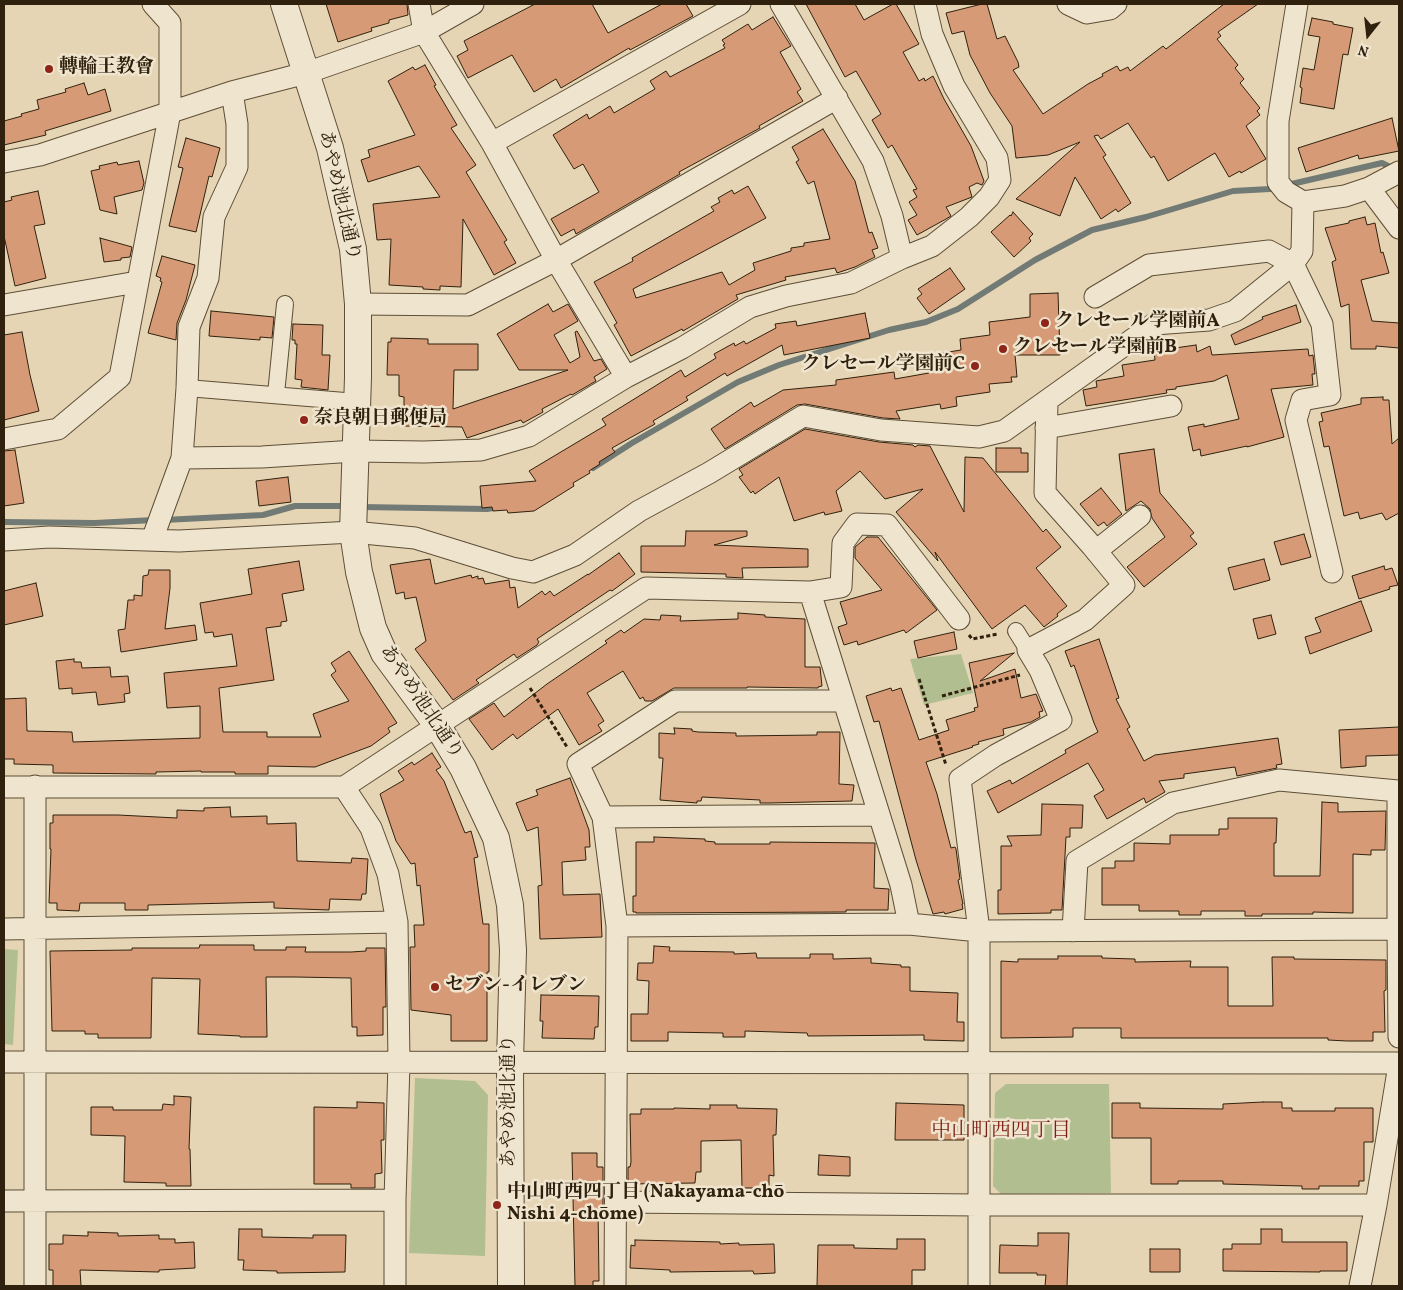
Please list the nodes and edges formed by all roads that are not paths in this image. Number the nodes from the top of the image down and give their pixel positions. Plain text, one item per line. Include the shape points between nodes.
1 (153, 4) edge
2 (284, 4) edge
3 (419, 4) edge
4 (473, 4) edge
5 (740, 4) edge
6 (781, 4) edge
7 (925, 4) edge
8 (1068, 4) edge
9 (1116, 4) edge
10 (1297, 4) edge
11 (424, 32) junction
12 (306, 73) junction
13 (232, 92) junction
14 (837, 98) junction
15 (170, 112) junction
16 (492, 143) junction
17 (4, 162) edge
18 (1399, 172) edge
19 (1369, 188) junction
20 (1303, 202) junction
21 (1399, 228) edge
22 (902, 258) junction
23 (556, 260) junction
24 (1293, 264) junction
25 (137, 282) junction
26 (1095, 297) dead end
27 (285, 304) dead end
28 (358, 304) junction
29 (4, 305) edge
30 (626, 377) junction
31 (187, 388) junction
32 (276, 394) junction
33 (1046, 401) junction
34 (357, 402) junction
35 (1171, 406) dead end
36 (1046, 428) junction
37 (4, 439) edge
38 (355, 451) junction
39 (182, 458) junction
40 (1140, 516) dead end
41 (353, 532) junction
42 (4, 540) edge
43 (152, 540) junction
44 (1096, 551) junction
45 (1332, 572) dead end
46 (810, 592) junction
47 (959, 618) road end
48 (1016, 631) road end
49 (1028, 650) junction
50 (842, 701) junction
51 (436, 725) junction
52 (35, 786) junction
53 (4, 787) edge
54 (344, 787) junction
55 (879, 814) junction
56 (603, 817) junction
57 (397, 922) junction
58 (909, 924) junction
59 (617, 926) junction
60 (4, 929) edge
61 (35, 929) junction
62 (1398, 929) junction
63 (1073, 930) junction
64 (979, 931) junction
65 (1399, 1037) edge
66 (4, 1062) edge
67 (35, 1062) junction
68 (399, 1062) junction
69 (510, 1062) junction
70 (616, 1062) junction
71 (979, 1062) junction
72 (1399, 1064) edge
73 (395, 1200) junction
74 (4, 1201) edge
75 (35, 1201) junction
76 (616, 1202) junction
77 (979, 1205) junction
78 (1376, 1205) junction
79 (35, 1286) edge
80 (395, 1286) edge
81 (511, 1286) edge
82 (616, 1286) edge
83 (979, 1286) edge
84 (1360, 1286) edge

1 - 15 street via 170,23
2 - 12 street, あやめ池北通り
3 - 11 street
4 - 11 street
5 - 16 street
6 - 14 street
7 - 22 street via 932,34 954,86 997,158 1000,180 962,223 932,246
8 - 9 street via 1086,13 1110,9
10 - 20 street via 1278,120 1278,182 1286,192
11 - 12 street
11 - 16 street
12 - 13 street
12 - 28 street, あやめ池北通り via 344,204 354,250
13 - 15 street
13 - 31 street via 237,124 237,167 214,217 208,278 189,327
14 - 22 street via 873,161
14 - 23 street
15 - 17 street via 40,155
15 - 25 street
16 - 23 street
18 - 19 street
19 - 20 street via 1345,196
19 - 21 street
20 - 24 street via 1302,251
22 - 30 street via 851,283 750,307
23 - 28 street via 468,305
23 - 30 street
24 - 26 street via 1269,250 1150,265
24 - 33 street via 1236,310 1209,320 1154,324
24 - 45 street via 1322,324 1330,395 1302,400 1296,420
25 - 29 street
25 - 37 street via 120,377 58,429
27 - 32 street
28 - 34 street, あやめ池北通り
30 - 38 street via 528,436 481,450
31 - 32 street
31 - 39 street
32 - 34 street
33 - 36 street
33 - 41 street via 1004,431 979,437 881,430 803,416 639,511 575,555 533,572 415,538
34 - 38 street, あやめ池北通り
35 - 36 street
36 - 44 street via 1045,493
38 - 39 street
38 - 41 street, あやめ池北通り
39 - 43 street
40 - 44 street
41 - 43 street
41 - 51 street, あやめ池北通り via 373,628 384,653
42 - 43 street via 49,537
44 - 49 street via 1124,585 1085,620
46 - 47 street via 841,587 843,543 857,524 887,525
46 - 50 street
46 - 51 street via 646,588
48 - 49 street
49 - 64 street via 1061,720 996,755 960,779
50 - 55 street
50 - 56 street via 675,701 578,764
51 - 54 street
51 - 69 street, あやめ池北通り via 480,802 496,838 503,868 513,950
52 - 53 street
52 - 54 street
52 - 61 street
54 - 57 street via 371,828 388,874
55 - 56 street
55 - 58 street via 901,885
56 - 59 street
57 - 61 street
57 - 68 street
58 - 59 street
58 - 64 street
59 - 70 street
60 - 61 street
61 - 67 street
62 - 63 street
62 - 63 street via 1398,791 1279,780 1173,803 1077,861
62 - 65 street
63 - 64 street
64 - 71 street
66 - 67 street
67 - 68 street
67 - 75 street
68 - 69 street
68 - 73 street
69 - 70 street
69 - 81 street, あやめ池北通り
70 - 71 street
70 - 76 street
71 - 72 street
71 - 77 street
72 - 78 street
73 - 75 street
73 - 80 street
74 - 75 street
75 - 79 street
76 - 77 street
76 - 82 street
77 - 78 street
77 - 83 street
78 - 84 street

